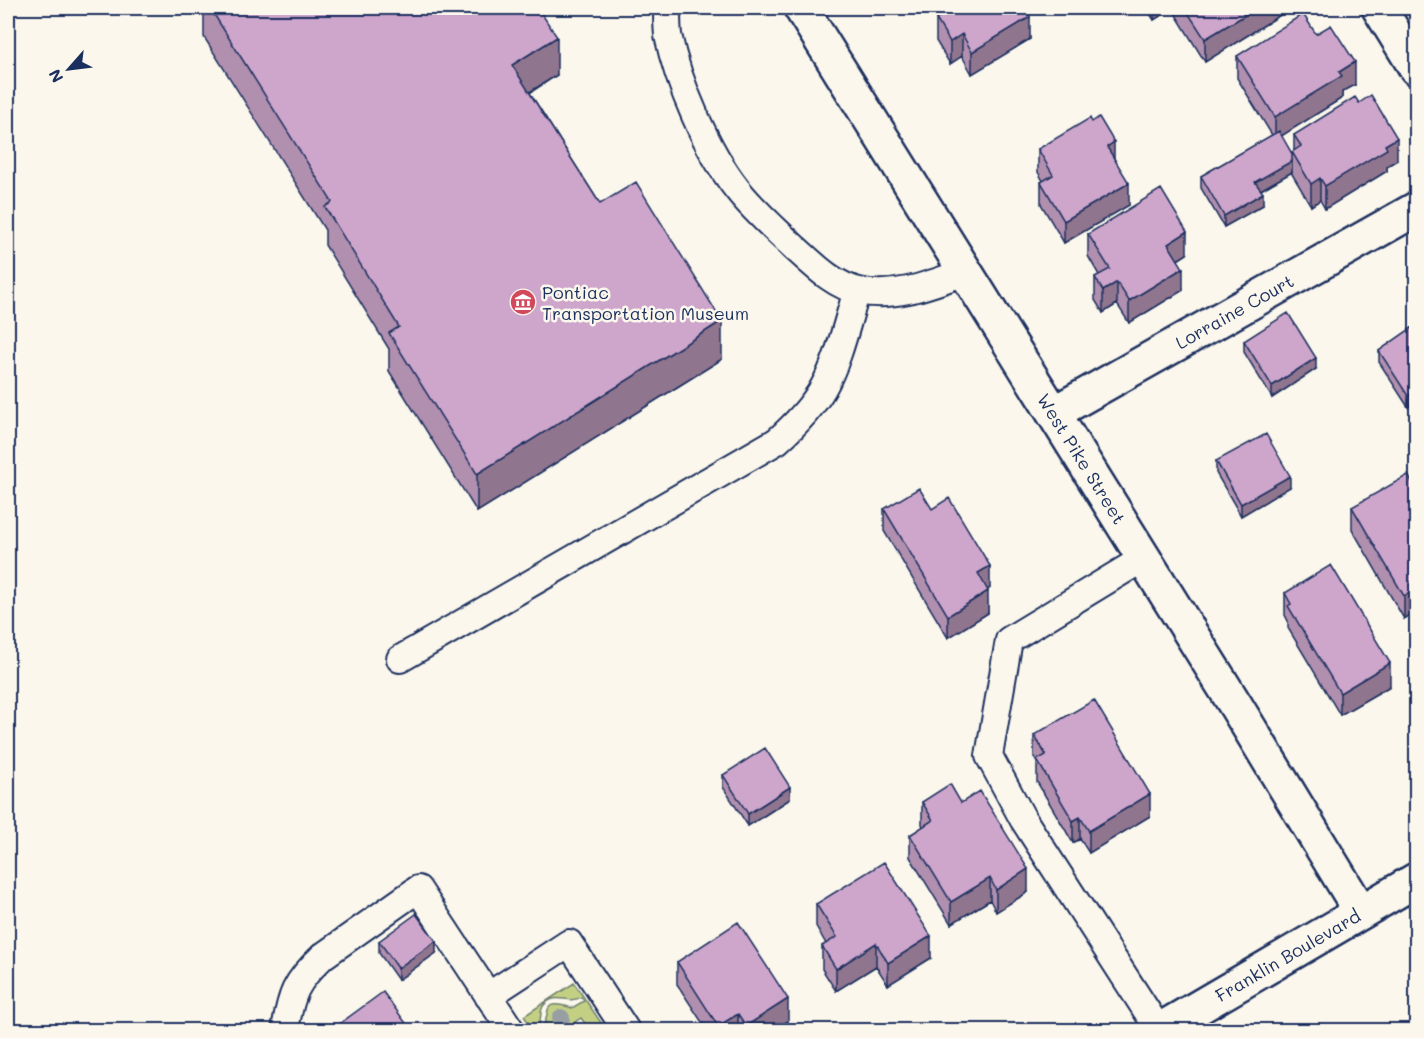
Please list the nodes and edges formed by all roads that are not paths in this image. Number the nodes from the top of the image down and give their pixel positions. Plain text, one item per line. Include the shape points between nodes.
1 (667, 8) edge
2 (801, 8) edge
3 (1379, 8) edge
4 (1416, 68) edge
5 (1416, 209) edge
6 (965, 272) junction
7 (856, 291) junction
8 (1054, 413) junction
9 (1144, 558) junction
10 (400, 659) dead end
11 (1416, 880) edge
12 (1360, 912) junction
13 (488, 996) junction
14 (285, 1030) edge
15 (511, 1030) edge
16 (626, 1030) edge
17 (1159, 1030) edge

1 - 7 lane via 668,34 691,106 736,188 759,215 820,270
2 - 6 street, West Pike Street
3 - 4 street
5 - 8 street, Lorraine Court
6 - 7 lane via 902,291
6 - 8 street, West Pike Street
7 - 10 lane via 824,387 801,419 777,441
8 - 9 street, West Pike Street
9 - 12 street, West Pike Street
9 - 17 lane via 1009,640 988,756 1023,819
11 - 12 street, Franklin Boulevard
12 - 17 street, Franklin Boulevard
13 - 14 lane via 418,889 311,968 294,991
13 - 15 lane
13 - 16 lane via 569,943

